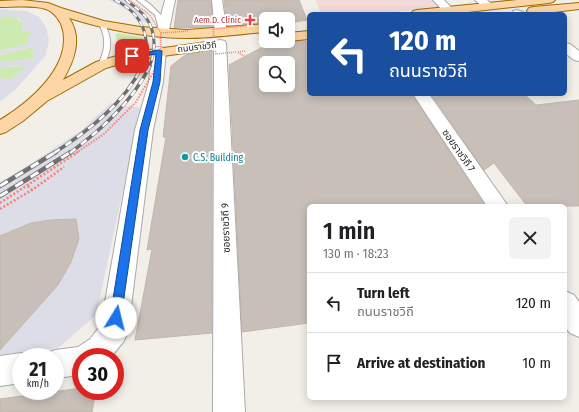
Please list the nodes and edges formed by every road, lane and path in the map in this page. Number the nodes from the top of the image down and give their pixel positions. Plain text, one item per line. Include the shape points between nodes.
1 (129, 0) edge
2 (140, 0) edge
3 (170, 0) edge
4 (217, 0) edge
5 (438, 0) edge
6 (485, 3) edge
7 (0, 4) edge
8 (551, 5) edge
9 (50, 6) edge
10 (579, 7) edge
11 (516, 9) edge
12 (450, 11) junction
13 (439, 12) edge
14 (102, 24) junction
15 (307, 24) edge
16 (295, 25) edge
17 (245, 26) dead end
18 (189, 31) dead end
19 (259, 31) edge
20 (307, 35) edge
21 (295, 36) edge
22 (161, 37) junction
23 (259, 41) edge
24 (226, 43) junction
25 (567, 48) edge
26 (579, 57) edge
27 (101, 65) junction
28 (422, 96) edge
29 (42, 97) junction
30 (0, 128) edge
31 (64, 167) dead end
32 (28, 186) junction
33 (32, 190) junction
34 (0, 203) edge
35 (497, 204) edge
36 (0, 209) edge
37 (567, 307) edge
38 (579, 324) edge
39 (101, 348) edge
40 (12, 369) edge
41 (0, 371) edge
42 (229, 412) edge

1 - 22 path, bridge via 149,14
2 - 22 lane via 158,15
3 - 22 street
4 - 24 street, ซอยราชวิถี 9
5 - 12 street
6 - 11 main road
6 - 12 main road
7 - 9 main road, ถนนราชวิถี
8 - 10 main road
8 - 11 main road
9 - 14 main road, ถนนราชวิถี
9 - 29 main road via 68,26 70,43 61,71
12 - 13 main road
14 - 22 main road, ถนนราชวิถี
14 - 27 lane via 109,42 107,54
15 - 16 main road
17 - 24 path, bridge via 213,29 216,54
18 - 22 path, bridge
19 - 24 main road, ถนนราชวิถี
20 - 21 main road
22 - 24 main road, ถนนราชวิถี
22 - 24 main road, ถนนราชวิถี via 187,34
22 - 27 main road, ถนนราชวิถี via 132,56
22 - 32 path, bridge via 160,60 136,102 104,134
22 - 39 street via 156,82 144,130 114,331
23 - 24 main road, ถนนราชวิถี
24 - 42 street, ซอยราชวิถี 9
25 - 26 street
27 - 29 main road, ถนนราชวิถี
28 - 35 street, ซอยราชวิถี 7
29 - 30 main road
31 - 33 path
32 - 33 path
32 - 34 path, bridge
33 - 36 path
37 - 38 street
40 - 41 street

